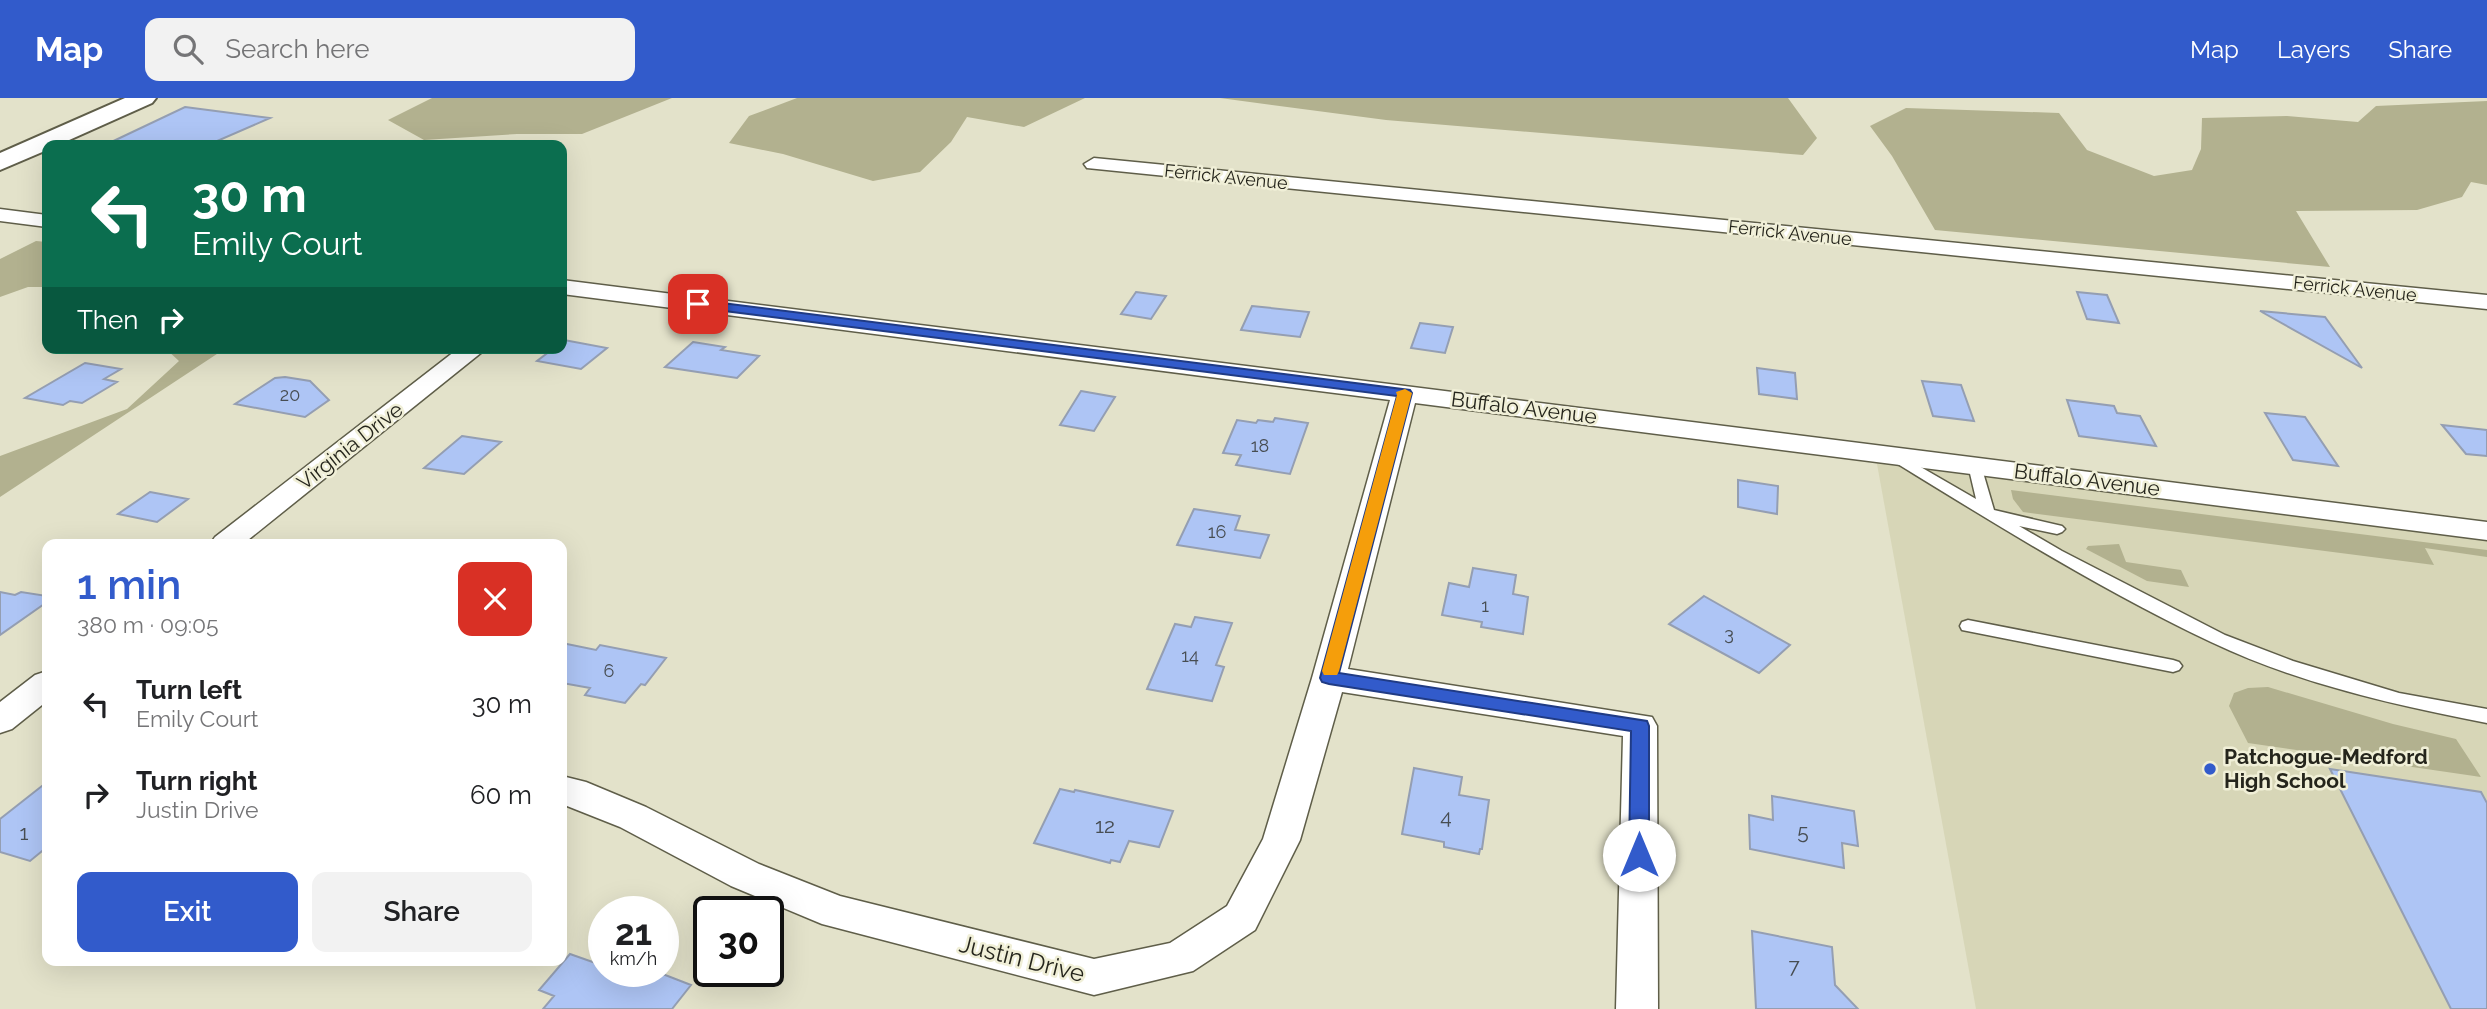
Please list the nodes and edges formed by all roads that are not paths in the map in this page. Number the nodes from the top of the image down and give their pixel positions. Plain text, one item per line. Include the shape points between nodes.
1 (144, 98) edge
2 (50, 140) edge
3 (42, 143) edge
4 (0, 162) edge
5 (1094, 164) dead end
6 (0, 215) edge
7 (42, 220) edge
8 (567, 288) edge
9 (2487, 302) edge
10 (467, 354) edge
11 (1405, 393) junction
12 (1893, 455) junction
13 (1975, 465) junction
14 (1987, 514) junction
15 (2057, 528) dead end
16 (2487, 531) edge
17 (231, 539) edge
18 (1968, 626) dead end
19 (2174, 666) dead end
20 (1329, 678) junction
21 (42, 688) edge
22 (2487, 716) edge
23 (0, 720) edge
24 (567, 791) edge
25 (1637, 1009) edge

1 - 2 street
3 - 4 street
5 - 9 street, Ferrick Avenue
6 - 7 street
8 - 11 street, Buffalo Avenue
10 - 17 street, Virginia Drive
11 - 12 street, Buffalo Avenue
11 - 20 street, Justin Drive
12 - 13 street, Buffalo Avenue
12 - 14 lane
13 - 14 lane
13 - 16 street, Buffalo Avenue
14 - 15 lane
14 - 22 lane via 2219,639 2399,699
18 - 19 lane
20 - 24 street, Justin Drive via 1281,841 1241,918 1179,959 1094,977 836,912 745,875 633,817
20 - 25 street via 1640,726
21 - 23 street

